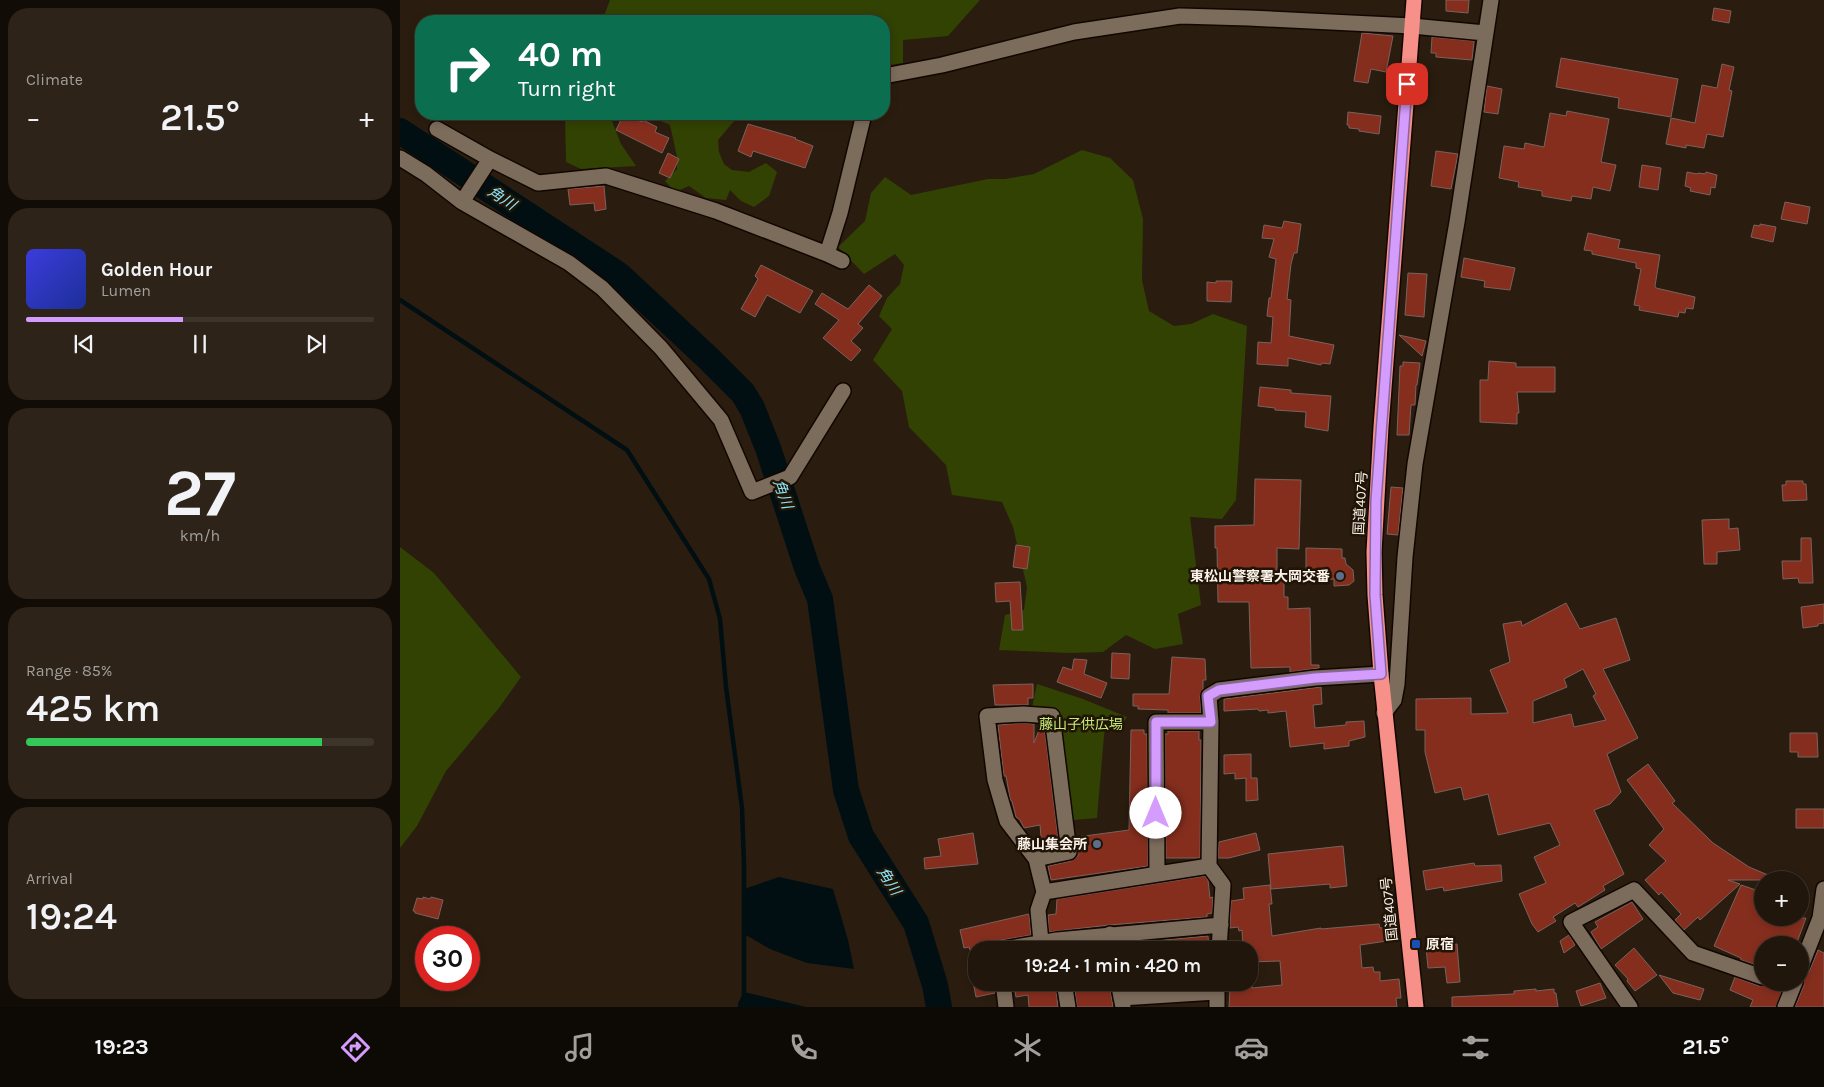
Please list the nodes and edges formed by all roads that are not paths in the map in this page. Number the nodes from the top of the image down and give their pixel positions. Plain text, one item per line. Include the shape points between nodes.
1 (1414, 0) edge
2 (1491, 0) edge
3 (1412, 26) junction
4 (1485, 33) junction
5 (890, 75) edge
6 (863, 120) edge
7 (437, 129) dead end
8 (400, 158) edge
9 (490, 159) junction
10 (462, 202) junction
11 (827, 254) junction
12 (842, 261) dead end
13 (843, 391) dead end
14 (1381, 674) junction
15 (1384, 713) junction
16 (1211, 722) junction
17 (1036, 859) junction
18 (1209, 866) junction
19 (1156, 874) junction
20 (1824, 889) edge
21 (1044, 892) junction
22 (1822, 919) edge
23 (1221, 925) junction
24 (1110, 934) junction
25 (1041, 941) edge
26 (1077, 941) edge
27 (1111, 941) edge
28 (1220, 941) edge
29 (1809, 949) edge
30 (1754, 974) edge
31 (1004, 991) edge
32 (1065, 991) edge
33 (1192, 991) edge
34 (1217, 991) edge
35 (1788, 991) edge
36 (1122, 1002) edge
37 (1006, 1007) edge
38 (1068, 1007) edge
39 (1217, 1007) edge
40 (1416, 1007) edge
41 (1630, 1007) edge
42 (1785, 1007) edge

1 - 3 highway, 国道407号
2 - 4 street
3 - 4 street
3 - 5 street via 1180,16 1074,32
3 - 14 highway, 国道407号 via 1376,501 1375,595
4 - 15 street via 1457,222 1415,464 1397,684 1394,700
6 - 11 street
7 - 9 street
8 - 10 street
9 - 10 street
9 - 11 street via 538,182 606,176 716,211
10 - 13 street via 569,263 602,288 661,348 720,420 752,492 790,477
11 - 12 street
14 - 15 highway, 国道407号
14 - 16 street via 1315,678 1219,690 1208,696
15 - 40 highway, 国道407号
16 - 18 street
16 - 19 street via 1156,722
17 - 17 street via 1007,821 995,780 987,716 1052,716 1069,852
17 - 21 street
18 - 19 street
18 - 23 street via 1222,885
19 - 21 street
20 - 22 street
21 - 25 street via 1038,910
22 - 29 street
23 - 24 street
23 - 28 street
24 - 26 street
24 - 27 street
30 - 41 street via 1692,953 1634,890 1571,922
31 - 37 street
32 - 38 street
33 - 36 street
34 - 39 street
35 - 42 street

